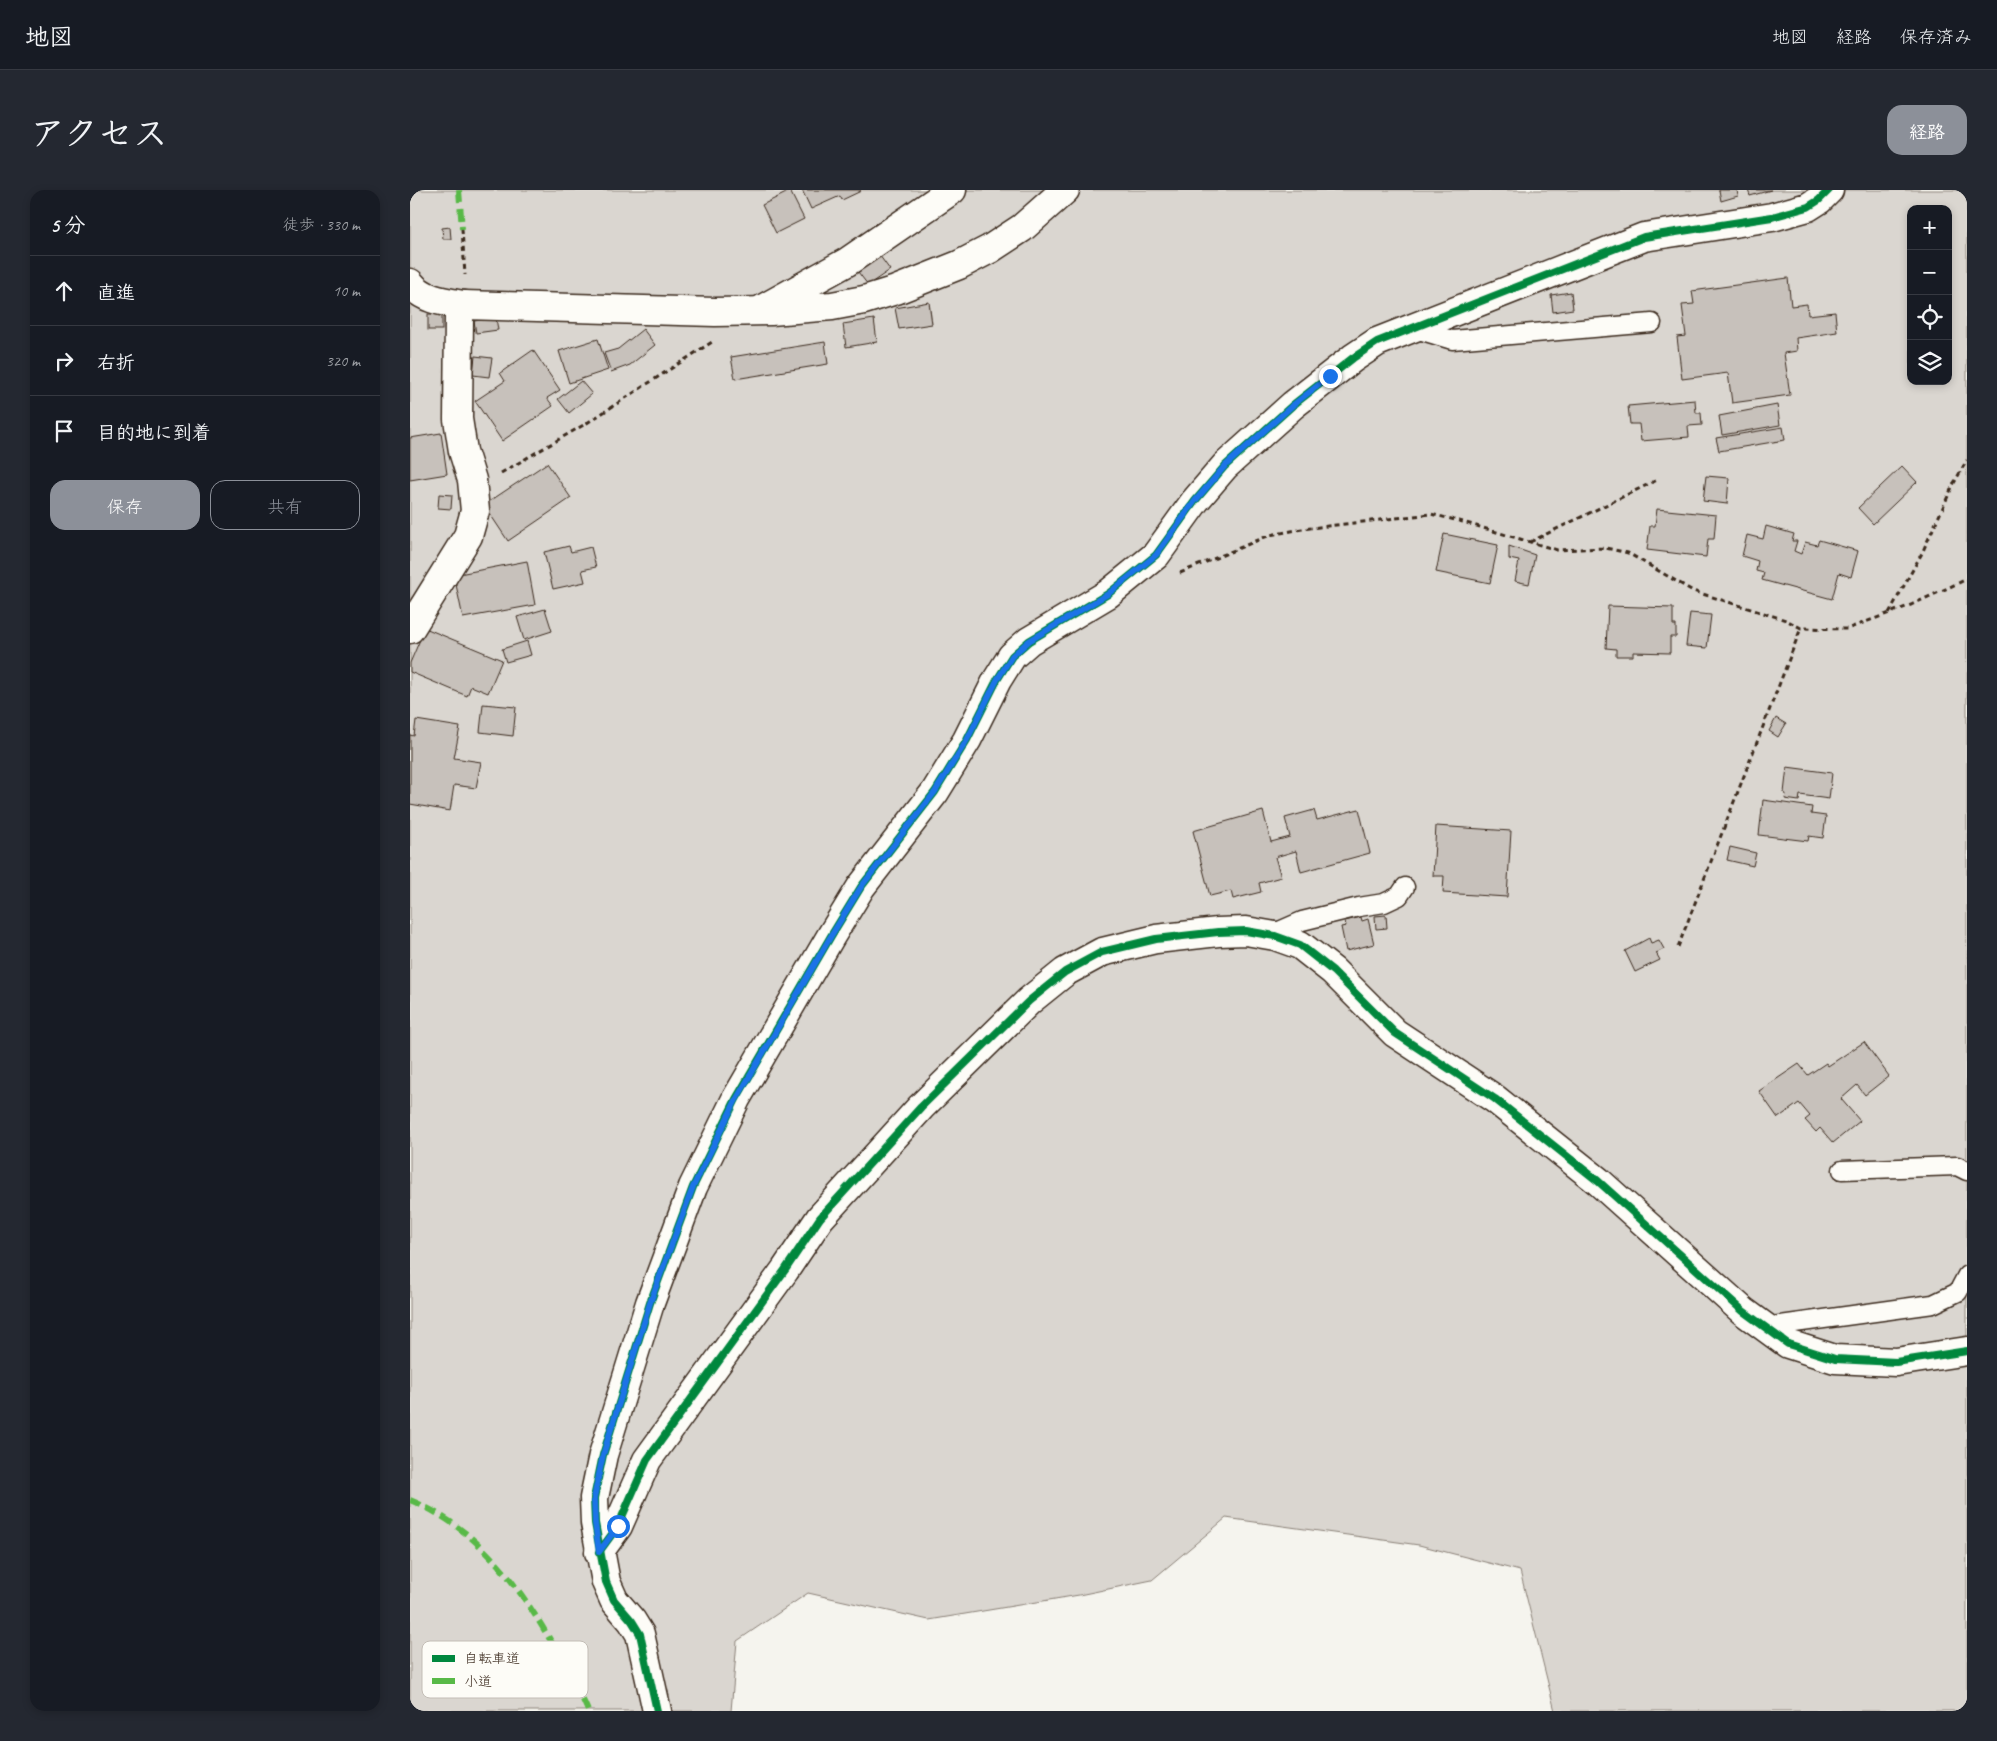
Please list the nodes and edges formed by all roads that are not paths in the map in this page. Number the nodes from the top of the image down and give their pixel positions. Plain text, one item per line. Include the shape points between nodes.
1 (952, 190) edge
2 (1065, 190) edge
3 (1829, 190) edge
4 (410, 283) edge
5 (464, 306) junction
6 (758, 311) junction
7 (1652, 324) dead end
8 (1412, 328) junction
9 (410, 629) edge
10 (1405, 887) dead end
11 (1270, 935) junction
12 (1842, 1170) dead end
13 (1967, 1171) edge
14 (1967, 1275) edge
15 (1766, 1328) junction
16 (1967, 1351) edge
17 (599, 1552) junction
18 (657, 1711) edge

1 - 6 street via 847,262
2 - 6 street via 1022,228 990,249 896,290 832,306
3 - 8 street via 1808,206 1772,217 1644,237
4 - 5 street via 436,301
5 - 6 street
5 - 9 street via 459,316 458,419 475,511 468,536
7 - 8 lane via 1452,340
8 - 17 street via 1377,342 1293,405 1225,466 1156,555 1108,594 1029,641 1012,656 935,792 861,887 831,936 736,1100 693,1187 650,1303 603,1455 594,1498
10 - 11 lane via 1399,896 1384,903 1302,921
11 - 15 street via 1300,945 1333,971 1395,1033 1495,1099 1598,1181 1694,1269
11 - 17 street via 1209,933 1156,939 1102,952 1065,972 1029,1001 920,1107 820,1218 786,1270 647,1460 618,1526
12 - 13 lane via 1957,1166
14 - 15 lane via 1958,1292 1934,1304
15 - 16 street via 1788,1344 1835,1359 1896,1362
17 - 18 street via 614,1600 640,1634

